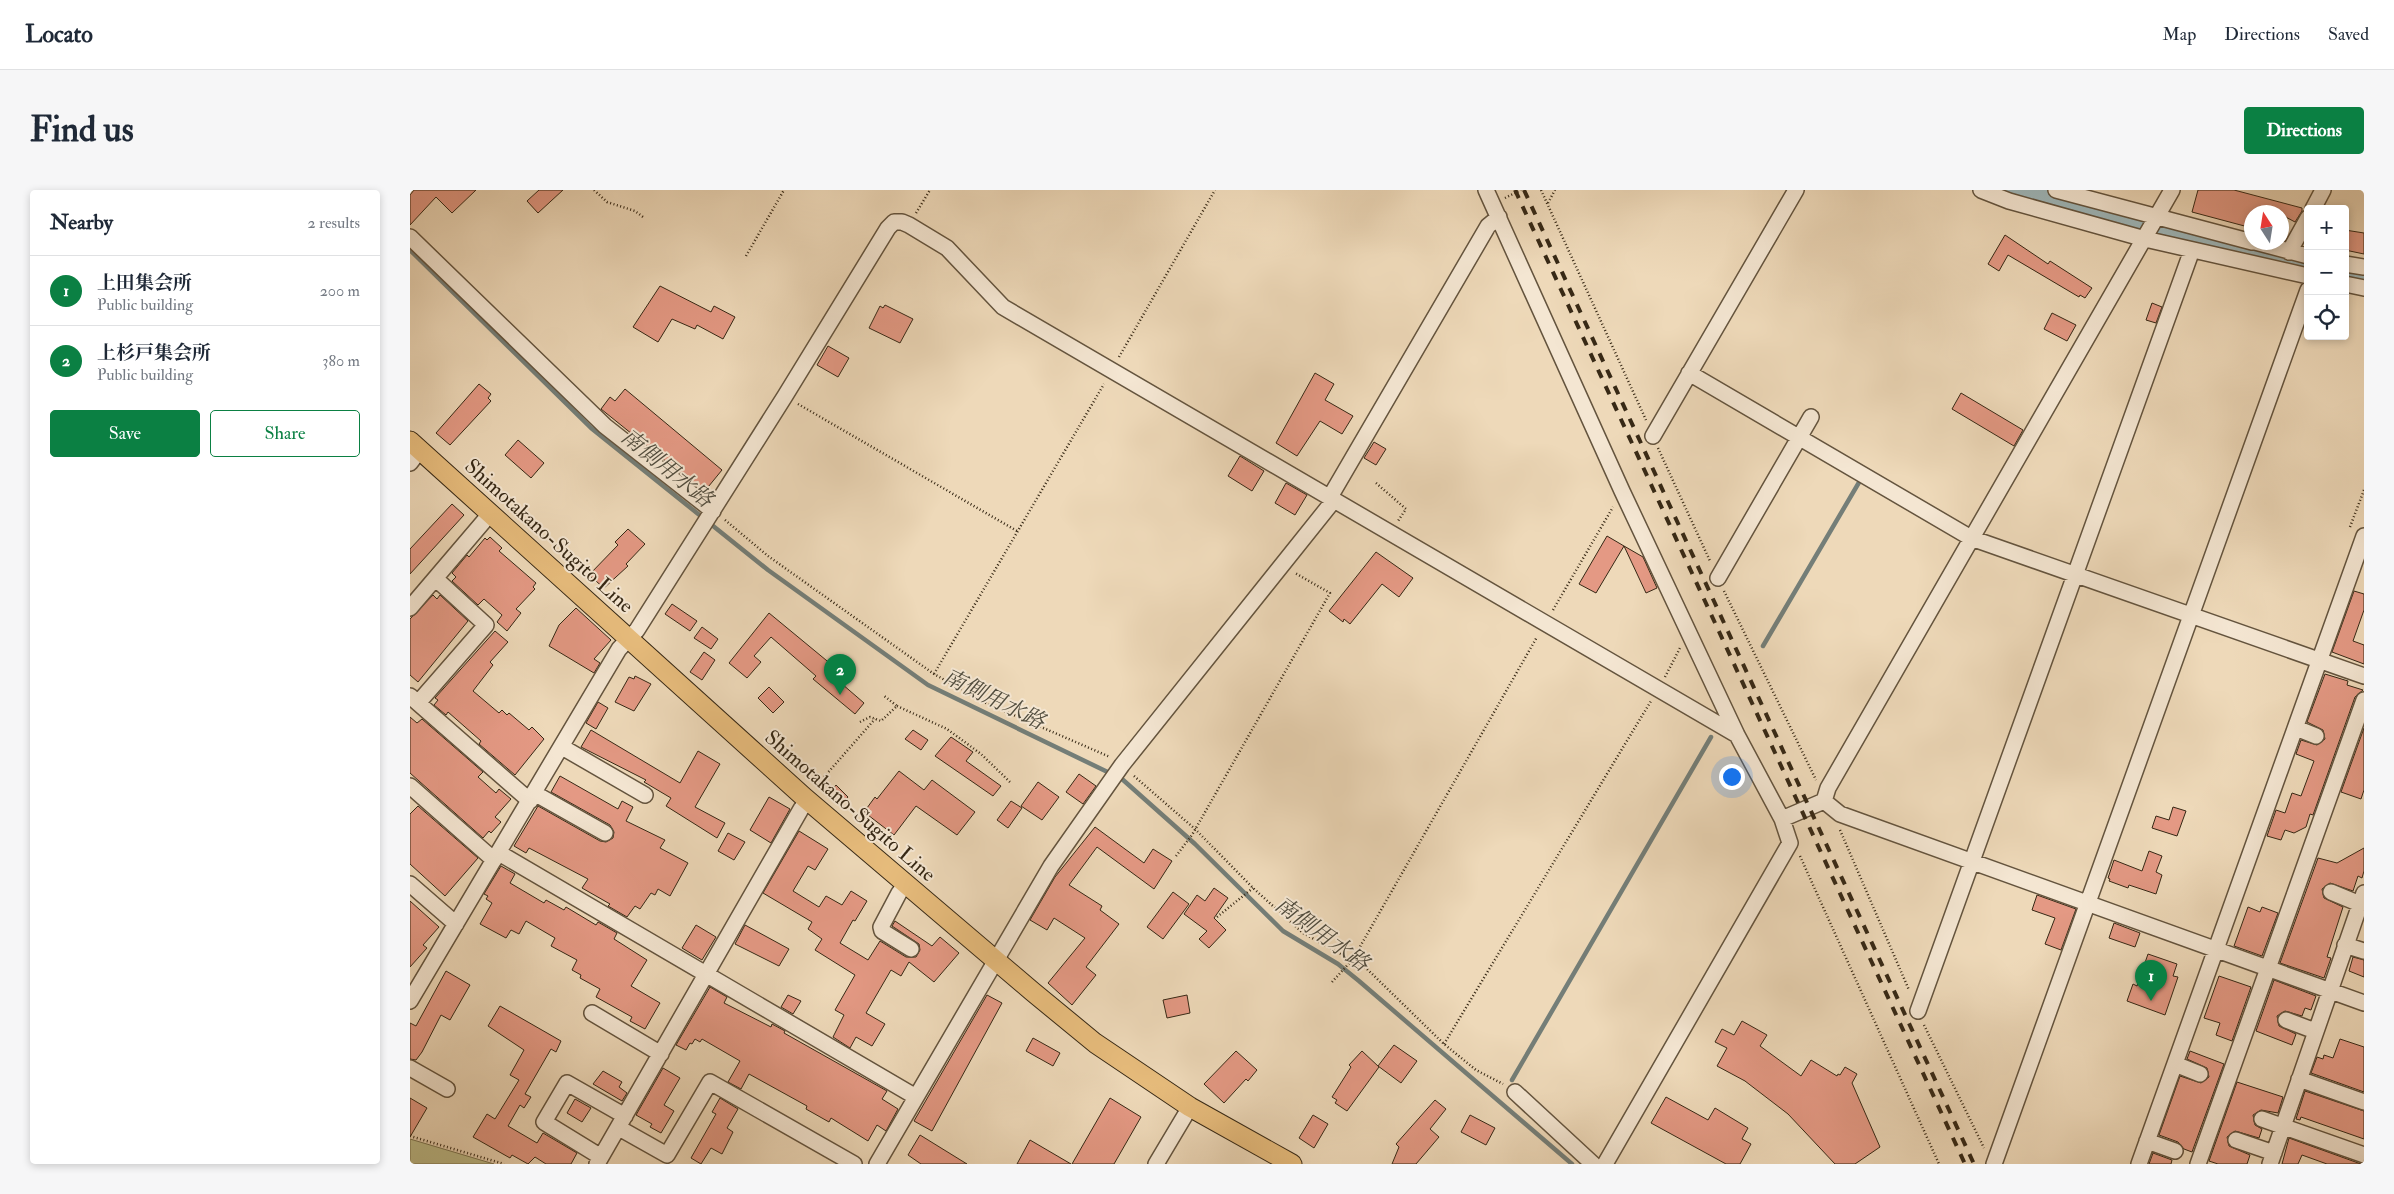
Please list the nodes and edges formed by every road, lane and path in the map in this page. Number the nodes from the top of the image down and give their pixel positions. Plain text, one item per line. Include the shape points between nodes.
1 (594, 190) edge
2 (784, 190) edge
3 (930, 190) edge
4 (1215, 190) edge
5 (1486, 190) edge
6 (1541, 190) edge
7 (1555, 190) edge
8 (1796, 190) edge
9 (1981, 190) edge
10 (2056, 190) edge
11 (2172, 190) edge
12 (2323, 190) edge
13 (1548, 203) junction
14 (2315, 205) edge
15 (2157, 216) junction
16 (643, 217) dead end
17 (1499, 217) junction
18 (2304, 225) edge
19 (909, 226) junction
20 (410, 236) edge
21 (2145, 239) junction
22 (2244, 240) edge
23 (2192, 250) junction
24 (2282, 250) edge
25 (2289, 252) junction
26 (2304, 255) edge
27 (746, 256) dead end
28 (2349, 265) edge
29 (2364, 267) edge
30 (2304, 275) edge
31 (2349, 285) edge
32 (2364, 288) edge
33 (2306, 295) edge
34 (1113, 369) junction
35 (1689, 374) junction
36 (785, 396) junction
37 (1811, 417) dead end
38 (1653, 436) junction
39 (1799, 438) junction
40 (413, 451) edge
41 (1376, 483) dead end
42 (1622, 490) junction
43 (1332, 498) junction
44 (713, 510) junction
45 (490, 514) junction
46 (1017, 530) junction
47 (1390, 533) junction
48 (2364, 536) edge
49 (1971, 538) junction
50 (2361, 554) edge
51 (1283, 566) junction
52 (2075, 574) junction
53 (1718, 578) junction
54 (436, 579) junction
55 (410, 608) edge
56 (2191, 615) junction
57 (1545, 624) junction
58 (1689, 632) junction
59 (631, 639) junction
60 (2320, 660) junction
61 (934, 674) dead end
62 (2364, 676) edge
63 (1658, 689) junction
64 (883, 695) dead end
65 (414, 699) edge
66 (2364, 700) edge
67 (897, 706) junction
68 (876, 719) junction
69 (860, 722) dead end
70 (2296, 728) junction
71 (1737, 735) junction
72 (2316, 736) dead end
73 (562, 746) junction
74 (1011, 783) dead end
75 (410, 786) edge
76 (645, 795) dead end
77 (811, 795) junction
78 (532, 797) junction
79 (1828, 802) junction
80 (1782, 819) junction
81 (605, 833) dead end
82 (1799, 854) dead end
83 (497, 856) junction
84 (1176, 856) dead end
85 (1971, 862) junction
86 (410, 884) edge
87 (906, 884) junction
88 (1253, 888) dead end
89 (2331, 892) dead end
90 (2362, 899) edge
91 (2093, 906) junction
92 (1217, 917) dead end
93 (456, 924) junction
94 (2345, 945) junction
95 (911, 949) dead end
96 (2216, 950) junction
97 (2364, 951) edge
98 (996, 959) junction
99 (2268, 969) junction
100 (707, 975) junction
101 (414, 982) edge
102 (1332, 982) dead end
103 (2329, 990) junction
104 (410, 1001) edge
105 (2364, 1003) edge
106 (1918, 1011) dead end
107 (592, 1013) dead end
108 (2286, 1020) dead end
109 (2315, 1031) junction
110 (1444, 1044) dead end
111 (661, 1054) junction
112 (2175, 1064) junction
113 (410, 1068) edge
114 (2200, 1074) dead end
115 (2299, 1078) junction
116 (447, 1088) dead end
117 (1515, 1092) dead end
118 (916, 1097) junction
119 (2364, 1102) edge
120 (1190, 1106) junction
121 (2262, 1119) dead end
122 (622, 1122) junction
123 (2282, 1128) junction
124 (410, 1136) edge
125 (2236, 1140) dead end
126 (2148, 1141) junction
127 (2175, 1151) dead end
128 (2364, 1155) edge
129 (2272, 1158) edge
130 (599, 1160) edge
131 (504, 1164) edge
132 (854, 1164) edge
133 (878, 1164) edge
134 (1156, 1164) edge
135 (1292, 1164) edge
136 (1593, 1164) edge
137 (1605, 1164) edge
138 (1939, 1164) edge
139 (1994, 1164) edge
140 (2139, 1164) edge
141 (2198, 1164) edge

1 - 16 path via 606,202 635,211
2 - 27 path
3 - 19 path
4 - 34 path
5 - 17 street
6 - 13 path
7 - 13 path
8 - 35 street
9 - 21 street via 2009,201
10 - 15 street
11 - 15 street
12 - 14 street
13 - 38 path
15 - 21 street
15 - 22 street
17 - 42 street
17 - 43 street via 1488,226
18 - 25 street
19 - 34 street via 947,248 1003,307
19 - 36 street via 894,222 888,228
20 - 44 street via 605,426
21 - 23 street
21 - 49 street
23 - 30 street
23 - 52 street
24 - 25 street
25 - 26 street
28 - 29 street
31 - 32 street
33 - 56 street
34 - 43 street
34 - 46 path
35 - 38 street
35 - 39 street
36 - 44 street
36 - 46 path
37 - 39 street
38 - 53 path
39 - 49 street
39 - 53 street
40 - 45 main road, Shimotakano-Sugito Line
41 - 47 path via 1406,509
42 - 57 path
42 - 58 street
43 - 47 street
43 - 51 street
44 - 59 street
45 - 54 street
45 - 59 main road, Shimotakano-Sugito Line
46 - 61 path
47 - 57 street
48 - 50 street
49 - 52 street
49 - 79 street
50 - 60 street
51 - 84 path via 1330,593 1192,835
51 - 98 street via 1115,776 1052,866
52 - 56 street
52 - 85 street
53 - 79 path
54 - 55 street
54 - 65 street via 486,625
56 - 60 street
56 - 91 street
57 - 63 street
57 - 102 path via 1350,964
58 - 63 path
58 - 71 street
59 - 73 street via 619,649
59 - 77 main road, Shimotakano-Sugito Line
60 - 62 street
60 - 70 street
63 - 71 street
63 - 110 path
64 - 67 path
65 - 78 street
66 - 99 street
67 - 68 path via 881,721
67 - 74 path via 948,729
68 - 69 path via 870,717
68 - 77 path
70 - 72 street
70 - 96 street
71 - 80 street
73 - 76 street
73 - 78 street
75 - 83 street
77 - 87 main road, Shimotakano-Sugito Line
77 - 100 street
78 - 81 street
78 - 83 street
79 - 80 street
79 - 85 street
80 - 137 street via 1790,843
82 - 138 path
83 - 93 street
83 - 100 street
85 - 91 street
85 - 106 street
86 - 93 street
87 - 95 street via 881,927 882,931
87 - 98 main road, Shimotakano-Sugito Line
88 - 92 path
89 - 90 street
90 - 94 street
91 - 96 street
91 - 139 street
93 - 101 street
94 - 97 street
94 - 103 street
96 - 99 street
96 - 112 street
98 - 118 street
98 - 120 main road, Shimotakano-Sugito Line via 1095,1043
99 - 103 street
99 - 141 street
100 - 111 street
100 - 118 street
101 - 104 street
103 - 105 street
103 - 109 street
107 - 111 street
108 - 109 street
109 - 115 street
111 - 122 street
112 - 114 street
112 - 126 street
113 - 116 street
115 - 119 street
115 - 123 street
117 - 136 street
118 - 133 street
120 - 134 street
120 - 135 main road, Shimotakano-Sugito Line
121 - 123 street
122 - 130 street
122 - 130 street via 567,1083 544,1122
122 - 132 street via 667,1155 710,1082
123 - 128 street
123 - 129 street
124 - 131 path
125 - 129 street
126 - 127 street
126 - 140 street

